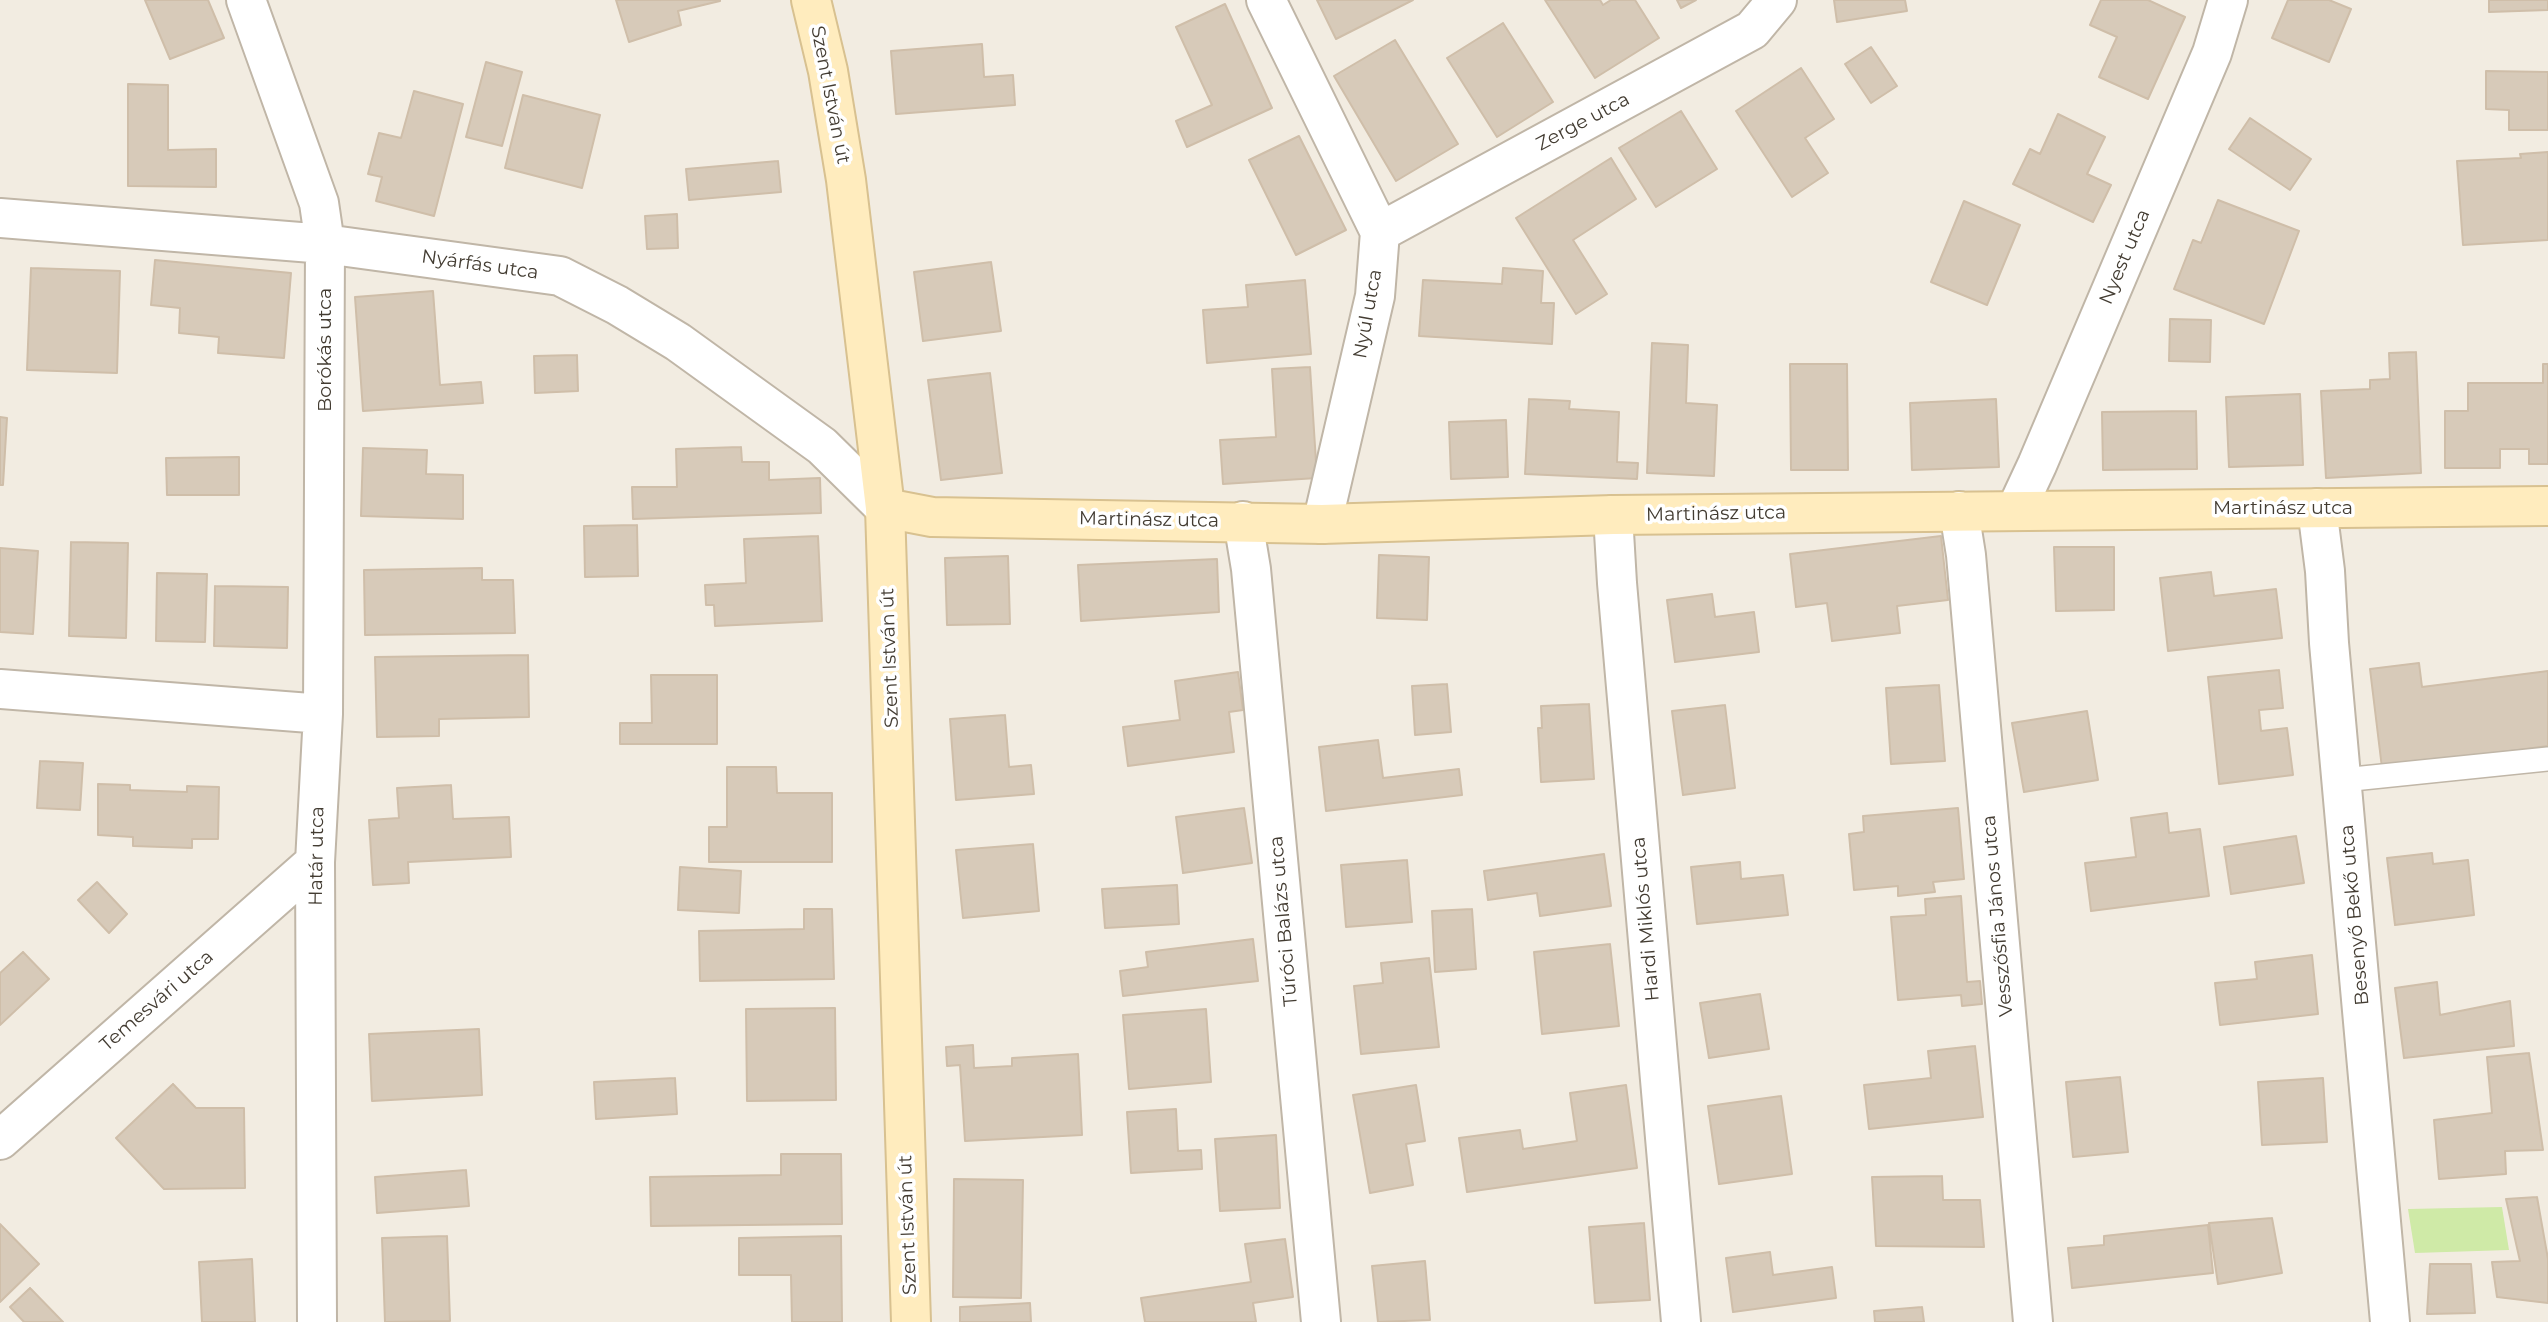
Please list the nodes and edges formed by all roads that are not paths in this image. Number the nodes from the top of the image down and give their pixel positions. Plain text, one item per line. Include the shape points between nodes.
1 (246, 0) edge
2 (811, 0) edge
3 (1266, 0) edge
4 (1777, 0) edge
5 (2228, 0) edge
6 (0, 218) edge
7 (1380, 232) junction
8 (325, 244) junction
9 (2548, 506) edge
10 (886, 508) junction
11 (2318, 508) junction
12 (2016, 510) junction
13 (1959, 511) junction
14 (1613, 515) junction
15 (1243, 521) junction
16 (1322, 524) junction
17 (0, 689) edge
18 (323, 714) junction
19 (2548, 759) edge
20 (2343, 780) junction
21 (315, 862) junction
22 (0, 1140) edge
23 (317, 1322) edge
24 (911, 1322) edge
25 (1321, 1322) edge
26 (1681, 1322) edge
27 (2033, 1322) edge
28 (2390, 1322) edge

1 - 8 street, Borókás utca via 319,202
2 - 10 street, Szent István út via 846,180
3 - 7 street, Nyúl utca
4 - 7 street, Zerge utca via 1752,30
5 - 12 street, Nyest utca via 2212,53
6 - 8 street, Nyárfás utca
7 - 16 street, Nyúl utca via 1376,296
8 - 10 street, Nyárfás utca via 560,276 678,342 822,446
8 - 18 street, Borókás utca
9 - 11 street, Martinász utca
10 - 15 street, Martinász utca via 932,517
10 - 24 street, Szent István út
11 - 12 street, Martinász utca
11 - 20 street, Besenyő Bekő utca via 2335,642
12 - 13 street, Martinász utca
13 - 14 street, Martinász utca
13 - 27 street, Vesszősfia János utca
14 - 16 street, Martinász utca
14 - 26 street, Hardi Miklós utca
15 - 16 street, Martinász utca
15 - 25 street, Túróci Balázs utca
17 - 18 street
18 - 21 street, Határ utca
19 - 20 lane
20 - 28 street, Besenyő Bekő utca
21 - 22 street, Temesvári utca
21 - 23 street, Határ utca

